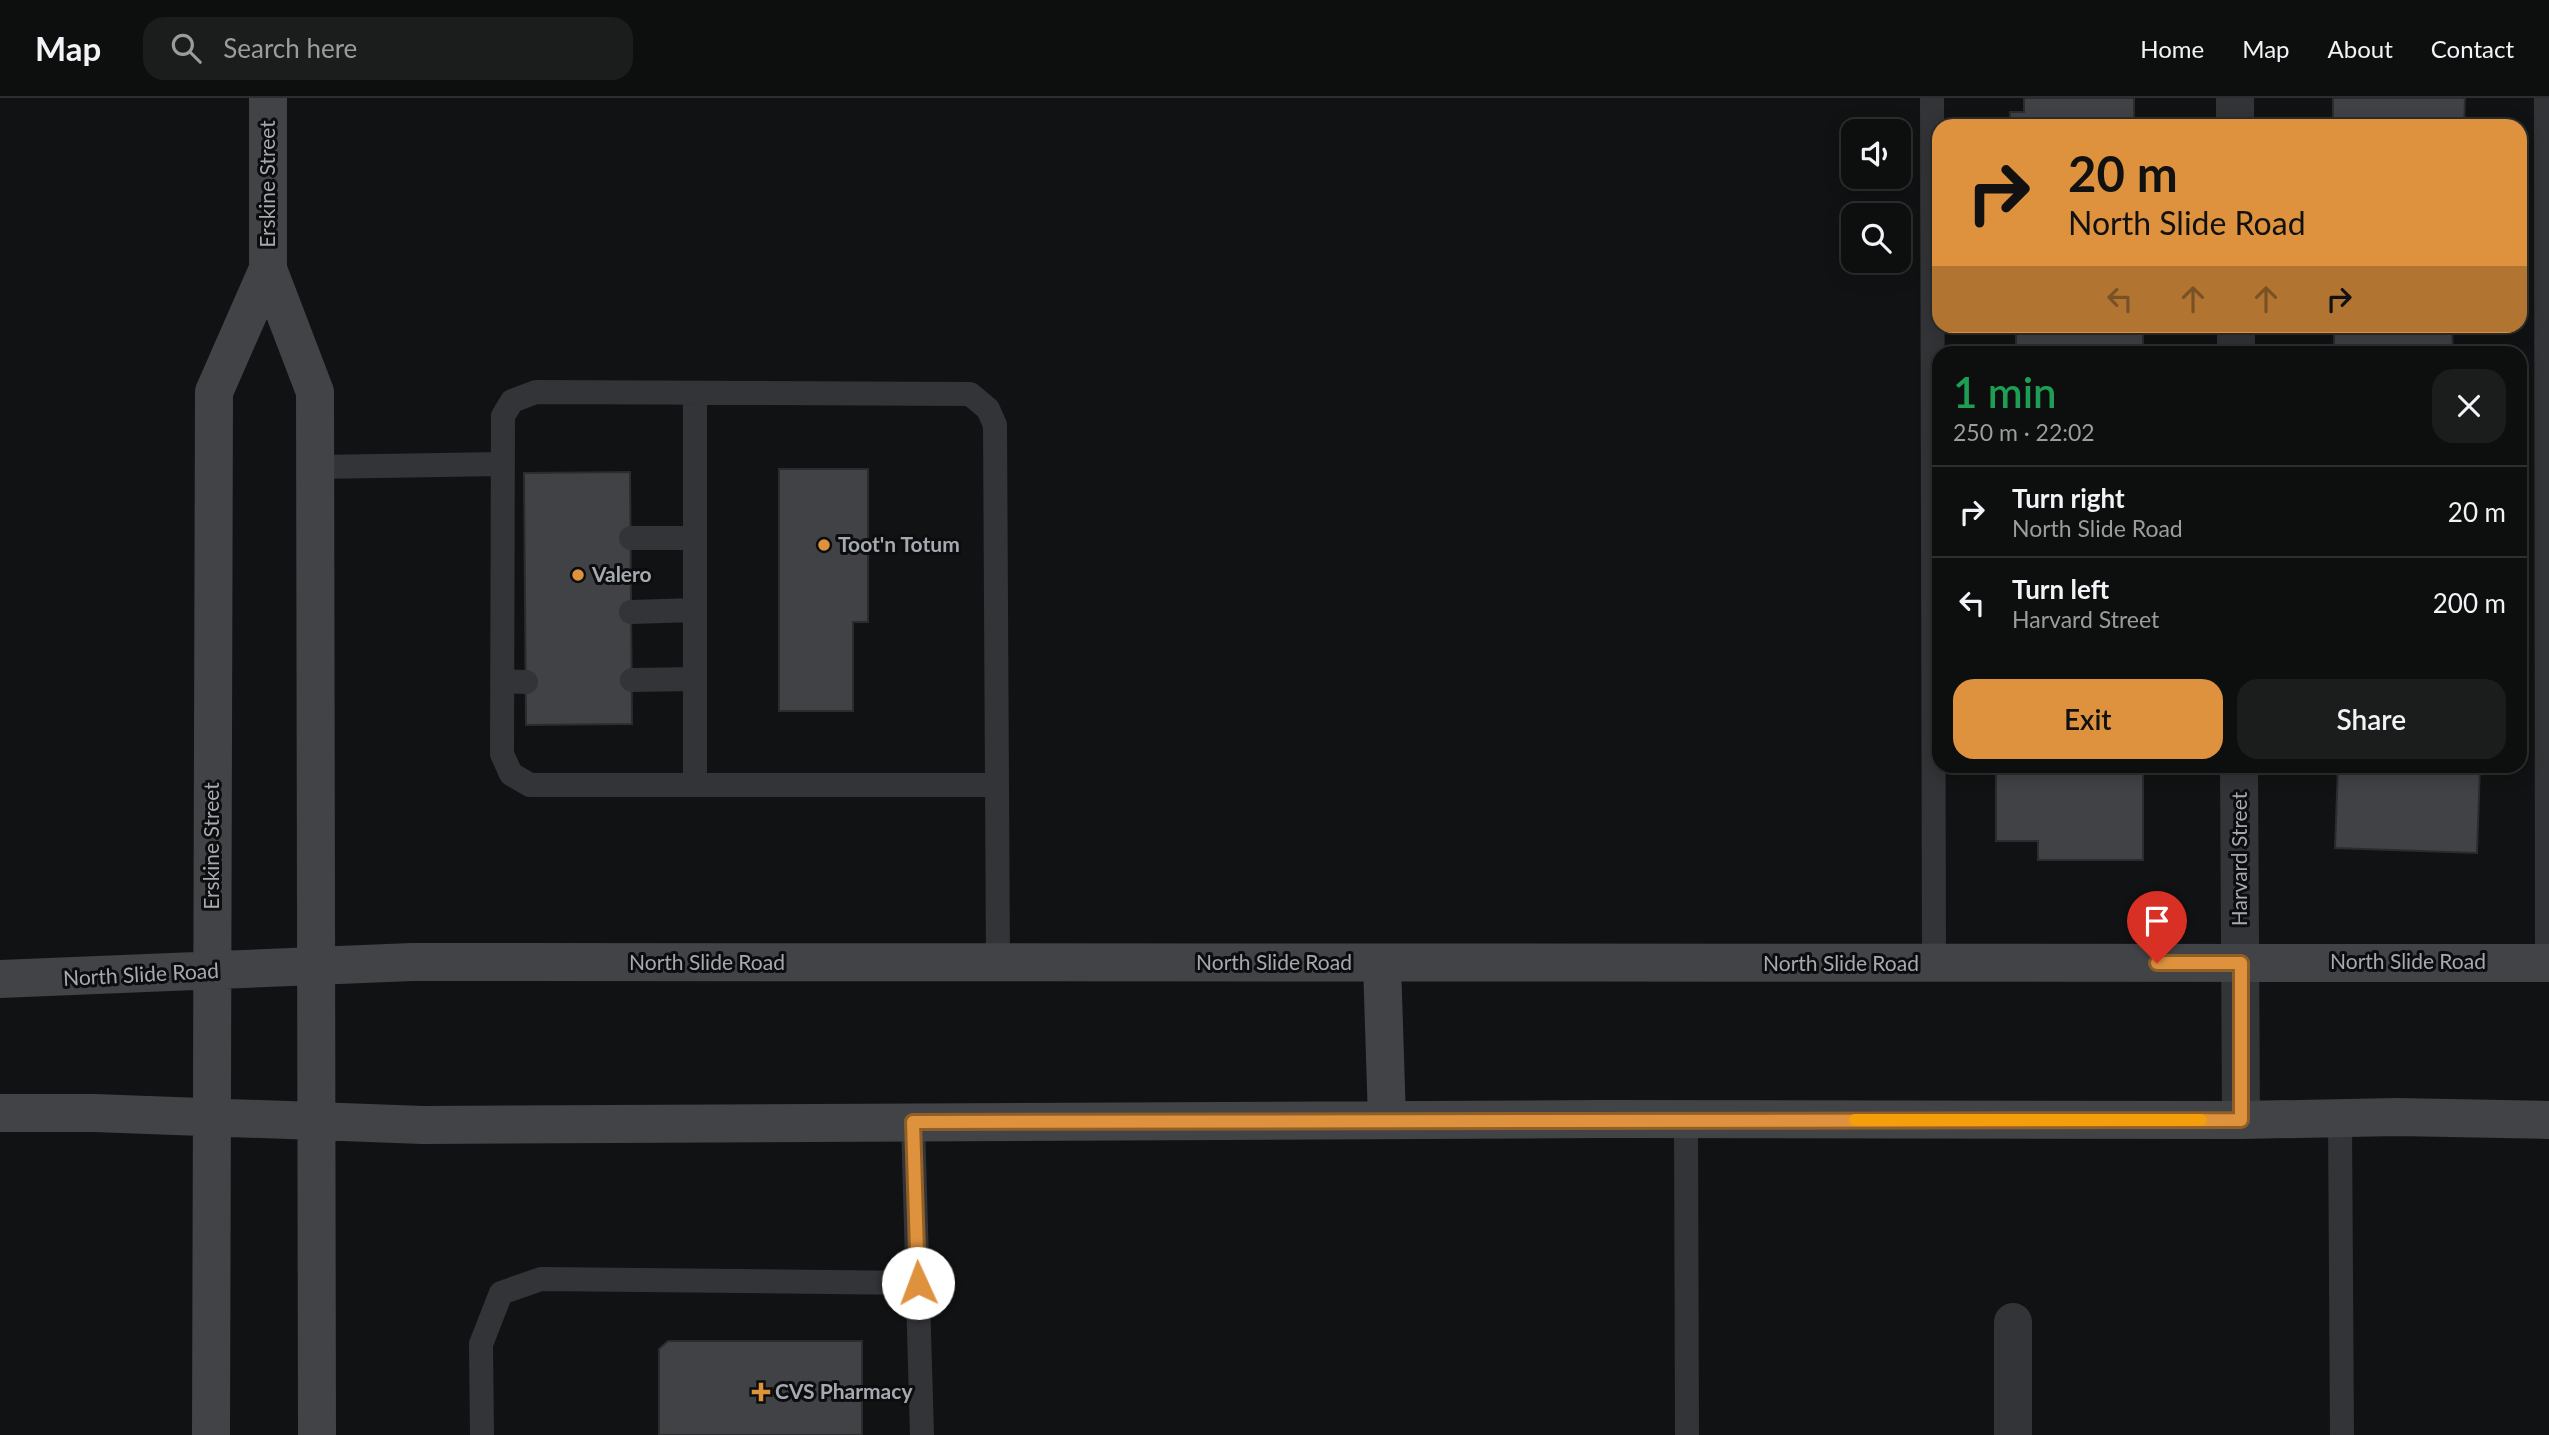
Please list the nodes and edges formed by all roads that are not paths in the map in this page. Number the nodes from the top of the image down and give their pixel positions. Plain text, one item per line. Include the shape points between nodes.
1 (268, 98) edge
2 (1932, 98) edge
3 (2235, 98) edge
4 (2546, 98) edge
5 (1932, 119) edge
6 (2235, 119) edge
7 (268, 269) junction
8 (695, 393) junction
9 (503, 464) junction
10 (315, 467) junction
11 (631, 538) dead end
12 (695, 538) junction
13 (695, 610) junction
14 (631, 612) dead end
15 (695, 679) junction
16 (632, 680) dead end
17 (1934, 773) edge
18 (2239, 773) edge
19 (695, 785) junction
20 (998, 785) junction
21 (2548, 962) edge
22 (998, 963) junction
23 (1382, 963) junction
24 (2241, 963) junction
25 (1934, 964) junction
26 (315, 967) junction
27 (212, 972) junction
28 (0, 979) edge
29 (0, 1113) edge
30 (212, 1118) junction
31 (2340, 1118) junction
32 (1387, 1120) junction
33 (1686, 1120) junction
34 (2241, 1120) junction
35 (2549, 1120) edge
36 (316, 1121) junction
37 (913, 1122) junction
38 (918, 1283) junction
39 (2013, 1322) dead end
40 (211, 1435) edge
41 (317, 1435) edge
42 (482, 1435) edge
43 (922, 1435) edge
44 (1687, 1435) edge
45 (2013, 1435) edge
46 (2342, 1435) edge

1 - 7 main road, Erskine Street
2 - 5 lane
3 - 6 street
4 - 21 lane
7 - 10 main road, Erskine Street via 315,392
7 - 27 main road, Erskine Street via 214,392
8 - 9 lane via 537,392 512,401 503,416
8 - 12 lane
8 - 20 lane via 970,394 988,409 995,425
9 - 10 lane
9 - 19 lane via 514,538 514,682 502,754 511,774 530,785
10 - 26 main road, Erskine Street
11 - 12 lane
12 - 13 lane
13 - 14 lane
13 - 15 lane
15 - 16 lane
15 - 19 lane
17 - 25 lane
18 - 24 street, Harvard Street
19 - 20 lane
20 - 22 lane
21 - 24 main road, North Slide Road
22 - 23 main road, North Slide Road
22 - 26 main road, North Slide Road via 412,962
23 - 25 main road, North Slide Road
23 - 32 main road
24 - 25 main road, North Slide Road
24 - 34 street, Harvard Street
26 - 27 main road, North Slide Road
26 - 36 main road, Erskine Street
27 - 28 main road, North Slide Road
27 - 30 main road, Erskine Street
29 - 30 main road
30 - 36 main road
30 - 40 main road, Erskine Street
31 - 34 main road
31 - 35 main road
31 - 46 lane
32 - 33 main road
32 - 37 main road
33 - 34 main road
33 - 44 lane
36 - 37 main road via 423,1125
36 - 41 main road, Erskine Street
37 - 38 lane
38 - 42 lane via 541,1279 511,1289 501,1293 481,1344
38 - 43 lane
39 - 45 street

